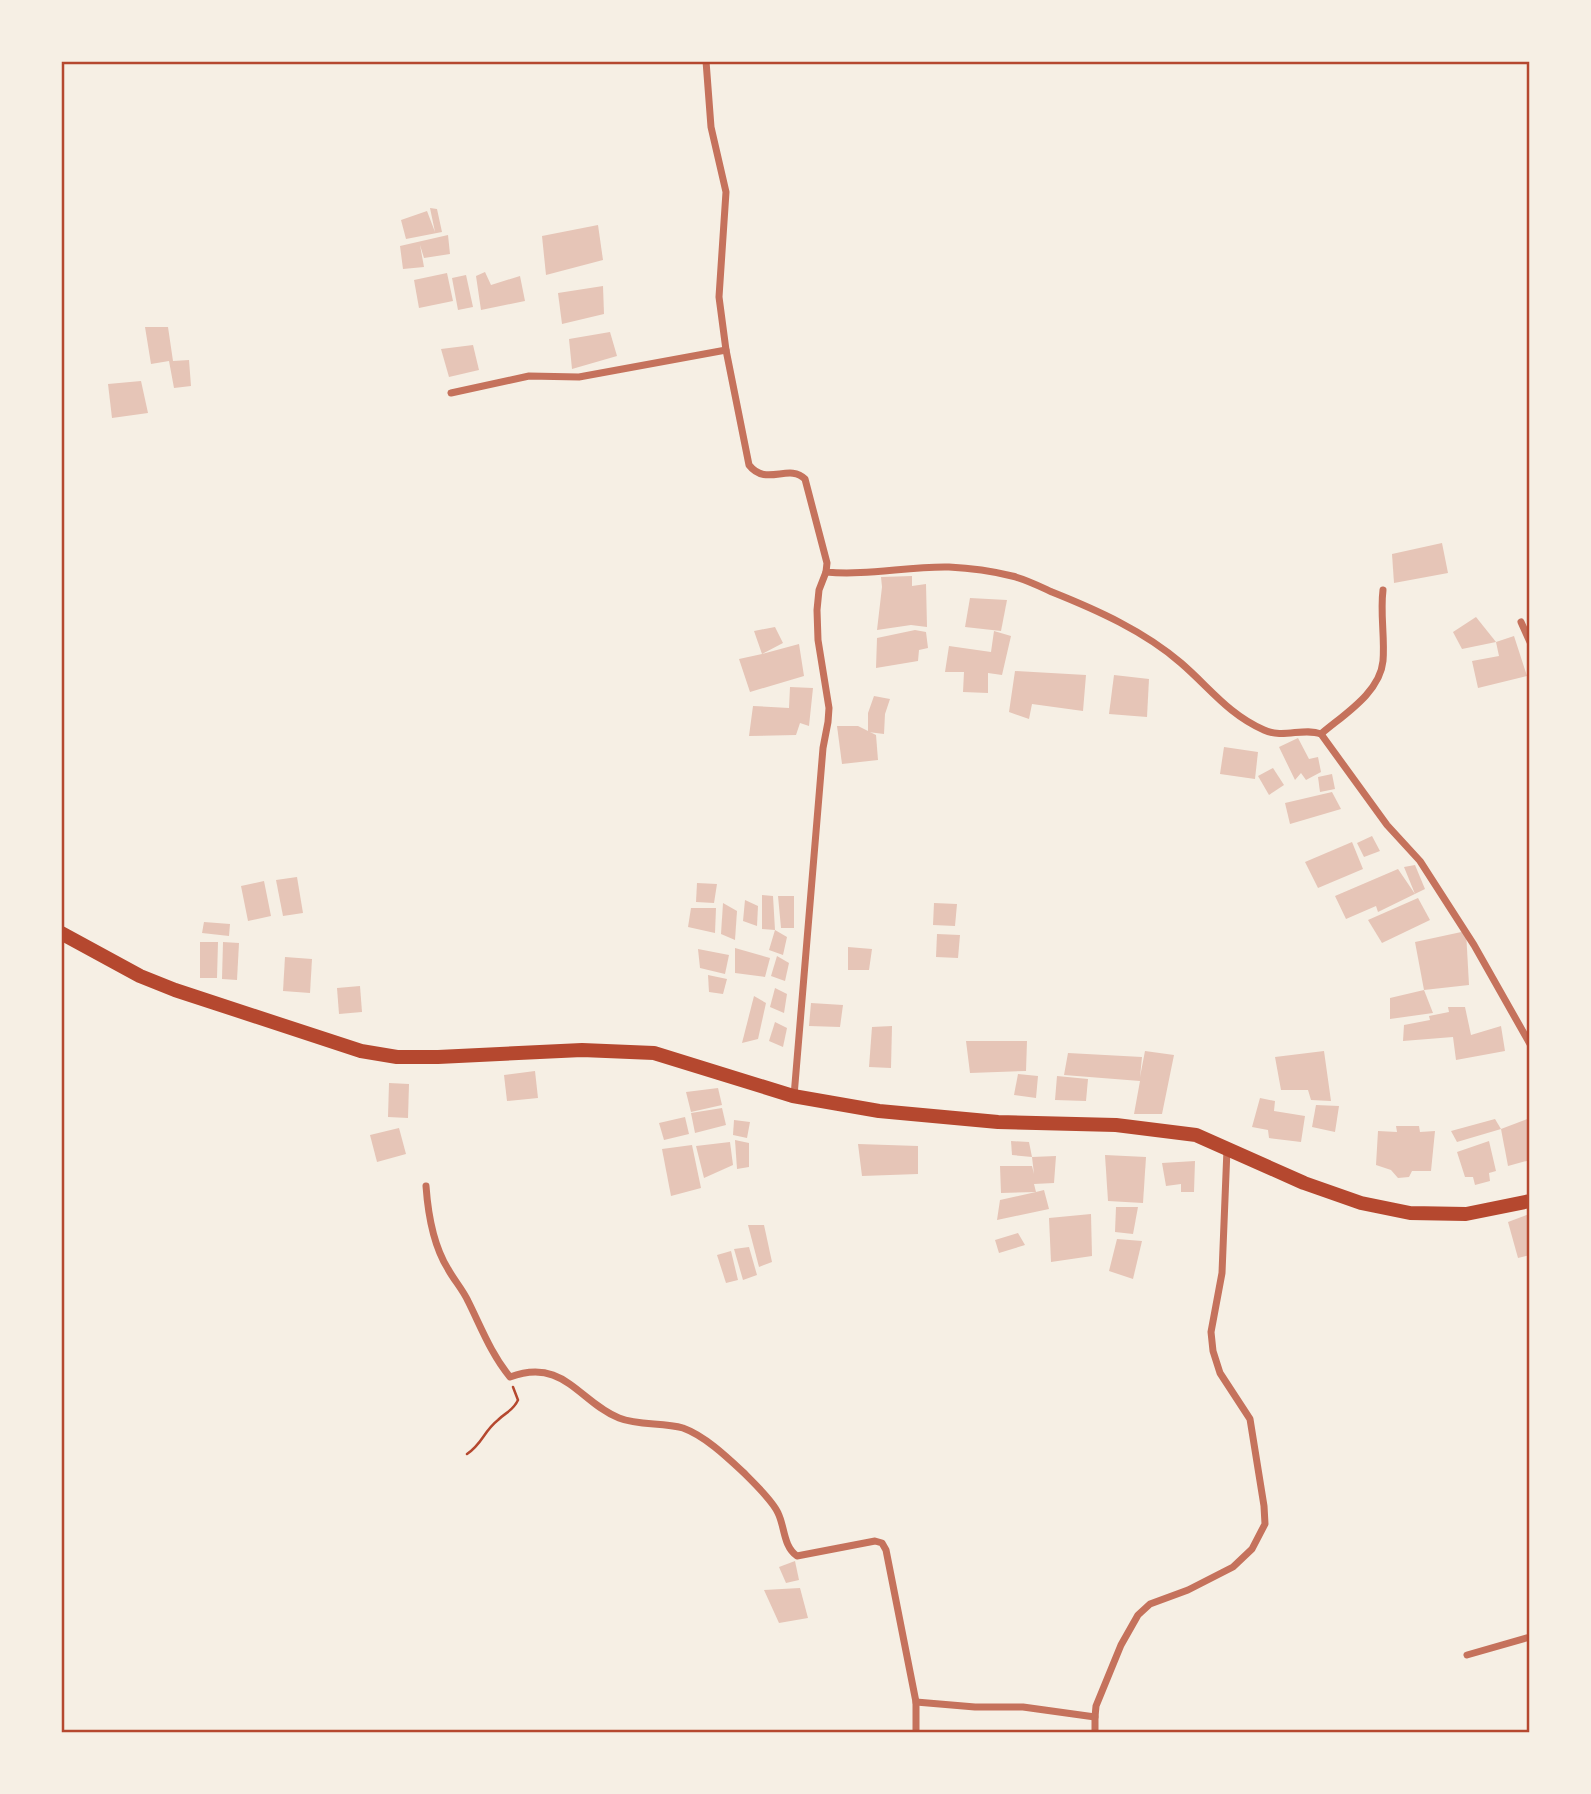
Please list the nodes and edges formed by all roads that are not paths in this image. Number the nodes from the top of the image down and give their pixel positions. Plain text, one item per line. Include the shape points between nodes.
1 (706, 61) edge
2 (726, 350) junction
3 (451, 393) dead end
4 (826, 572) junction
5 (1383, 590) dead end
6 (1521, 622) dead end
7 (1530, 642) edge
8 (1321, 734) junction
9 (61, 933) edge
10 (1530, 1044) edge
11 (793, 1097) junction
12 (1227, 1148) junction
13 (426, 1186) dead end
14 (1530, 1201) edge
15 (1530, 1637) edge
16 (1467, 1655) dead end
17 (916, 1702) junction
18 (1095, 1717) junction
19 (916, 1733) edge
20 (1095, 1733) edge

1 - 2 street via 711,127 726,192 719,297
2 - 3 street via 579,377 529,376
2 - 4 street via 749,465 764,475 794,473 804,479
4 - 8 street via 947,567 1014,577 1086,606 1152,640 1234,713 1265,731
4 - 11 street via 817,610 828,723
5 - 8 street via 1383,663 1378,678 1370,692
6 - 7 street
8 - 10 street via 1387,825 1420,861 1475,945
9 - 11 main road via 139,976 361,1051 439,1058 582,1050 654,1053
11 - 12 main road via 998,1122 1133,1126 1196,1135
12 - 14 main road via 1304,1183 1361,1203 1410,1213 1466,1214
12 - 18 street via 1222,1273 1211,1332 1220,1373 1250,1419 1265,1524 1252,1549 1233,1567 1150,1604 1138,1615 1121,1645
13 - 17 street via 427,1208 446,1267 466,1297 495,1359 510,1377 522,1372 569,1381 620,1418 684,1429 713,1446 778,1512 790,1551 797,1556 881,1543
15 - 16 street
17 - 18 street via 1023,1707
17 - 19 street
18 - 20 street

